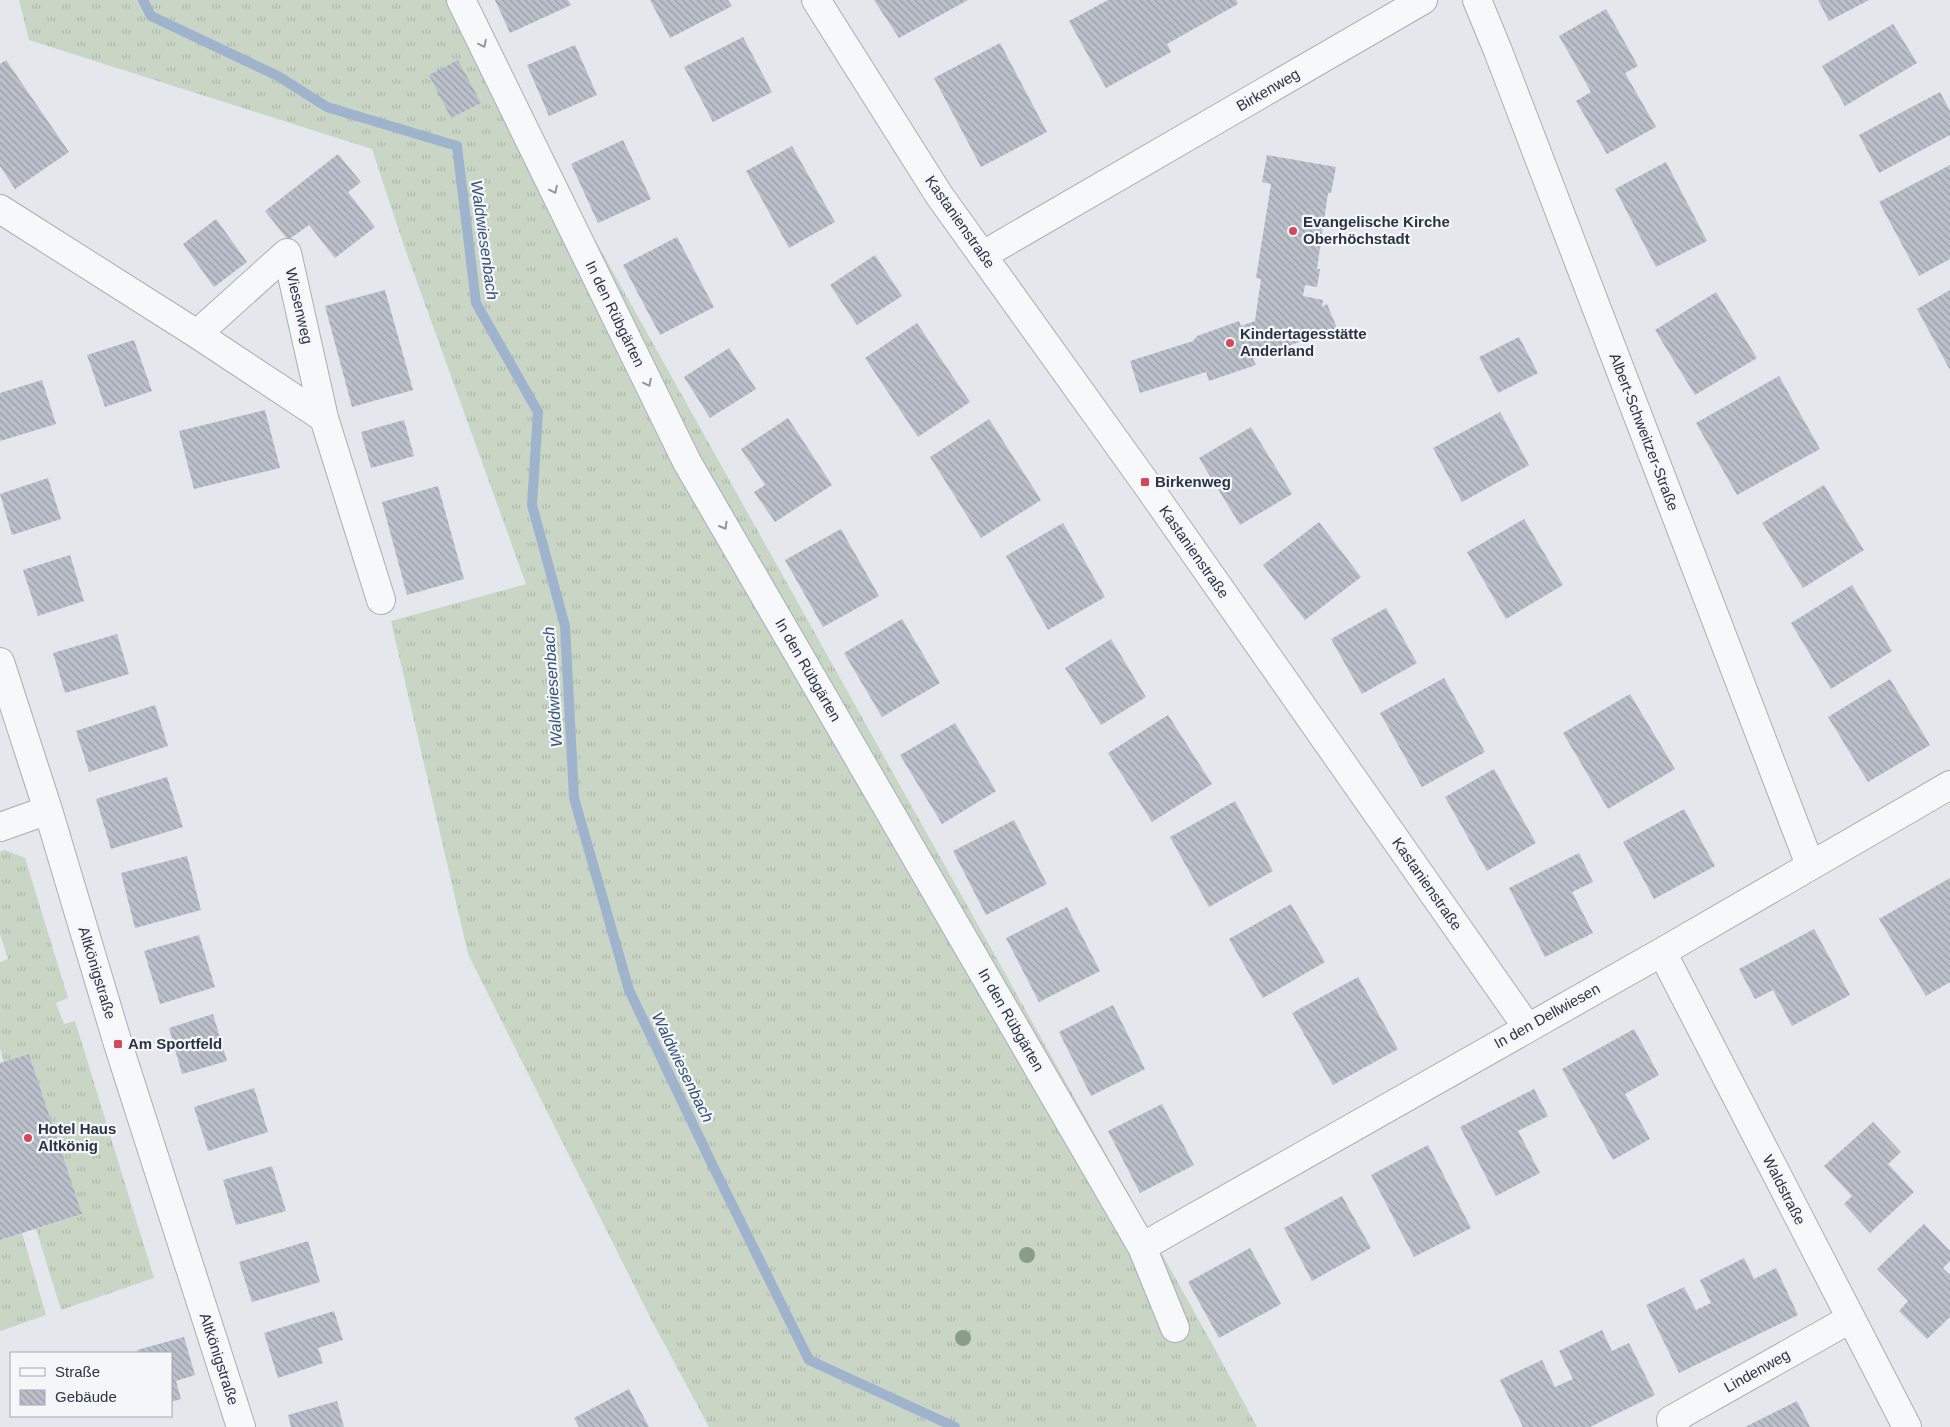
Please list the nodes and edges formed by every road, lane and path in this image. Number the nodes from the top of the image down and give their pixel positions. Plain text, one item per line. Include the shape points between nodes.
1 (461, 0) edge
2 (816, 0) edge
3 (1423, 0) edge
4 (1477, 0) edge
5 (0, 209) edge
6 (983, 255) junction
7 (197, 334) junction
8 (324, 418) junction
9 (380, 600) dead end
10 (0, 662) edge
11 (1950, 785) edge
12 (48, 810) junction
13 (0, 827) edge
14 (1810, 865) junction
15 (1662, 952) junction
16 (1527, 1027) junction
17 (1142, 1247) junction
18 (1850, 1319) junction
19 (1175, 1328) dead end
20 (241, 1427) edge
21 (1675, 1427) edge
22 (1907, 1427) edge

1 -> 17 street, In den Rübgärten via 687,462
2 - 6 street, Kastanienstraße via 939,196
3 - 6 street, Birkenweg
4 - 14 street, Albert-Schweitzer-Straße
5 - 7 street
6 - 16 street, Kastanienstraße
7 - 8 street
7 - 8 street, Wiesenweg via 287,253
8 - 9 street, Wiesenweg
10 - 12 street, Altkönigstraße
11 - 14 street, In den Dellwiesen
12 - 13 street
12 - 20 street, Altkönigstraße via 118,1044
14 - 15 street, In den Dellwiesen
15 - 16 street, In den Dellwiesen
15 - 18 street, Waldstraße
16 - 17 street, In den Dellwiesen
17 - 19 street, In den Rübgärten
18 - 21 street, Lindenweg via 1671,1420
18 - 22 street, Waldstraße

